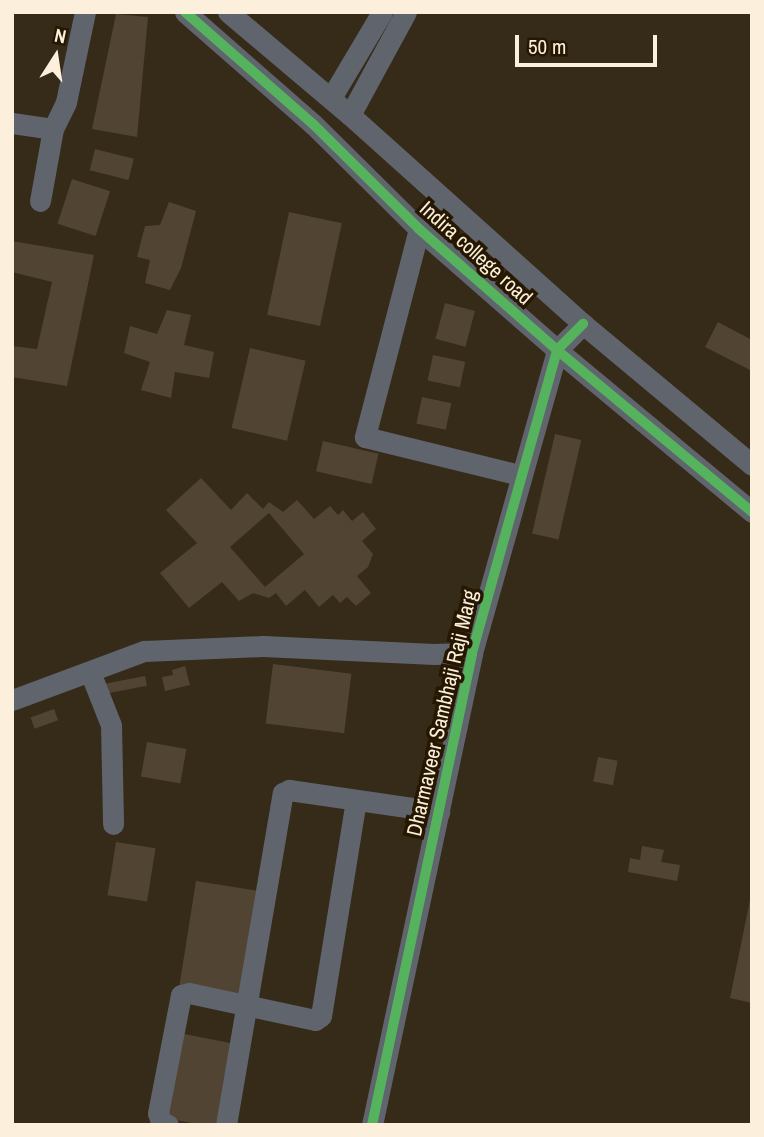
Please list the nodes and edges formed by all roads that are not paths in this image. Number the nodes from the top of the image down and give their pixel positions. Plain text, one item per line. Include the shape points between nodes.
1 (85, 12) edge
2 (185, 12) edge
3 (228, 12) edge
4 (382, 12) edge
5 (406, 12) edge
6 (331, 98) junction
7 (350, 115) junction
8 (12, 123) edge
9 (53, 129) junction
10 (40, 201) dead end
11 (419, 229) junction
12 (583, 324) junction
13 (557, 350) junction
14 (752, 465) edge
15 (520, 475) junction
16 (752, 512) edge
17 (472, 653) junction
18 (89, 672) junction
19 (12, 700) edge
20 (356, 801) junction
21 (439, 812) junction
22 (113, 824) dead end
23 (246, 1005) junction
24 (161, 1123) edge
25 (226, 1125) edge
26 (372, 1125) edge

1 - 9 street via 66,102
2 - 11 street, Indira college road via 313,124
3 - 6 street, Indira college road
4 - 6 street
5 - 7 street
6 - 7 street, Indira college road
7 - 12 street, Indira college road
8 - 9 street
9 - 10 street
11 - 13 street, Indira college road
11 - 15 street via 365,437
12 - 13 street, Dharmaveer Sambhaji Raji Marg
12 - 14 street, Indira college road
13 - 15 street, Dharmaveer Sambhaji Raji Marg
13 - 16 street, Indira college road
15 - 17 street, Dharmaveer Sambhaji Raji Marg
17 - 18 street via 262,646 144,651
17 - 21 street, Dharmaveer Sambhaji Raji Marg
18 - 19 street
18 - 22 street via 111,724
20 - 21 street
20 - 23 street via 289,790 283,793
20 - 23 street via 321,1016 315,1020
21 - 26 street, Dharmaveer Sambhaji Raji Marg
23 - 24 street via 189,993 178,998
23 - 25 street

